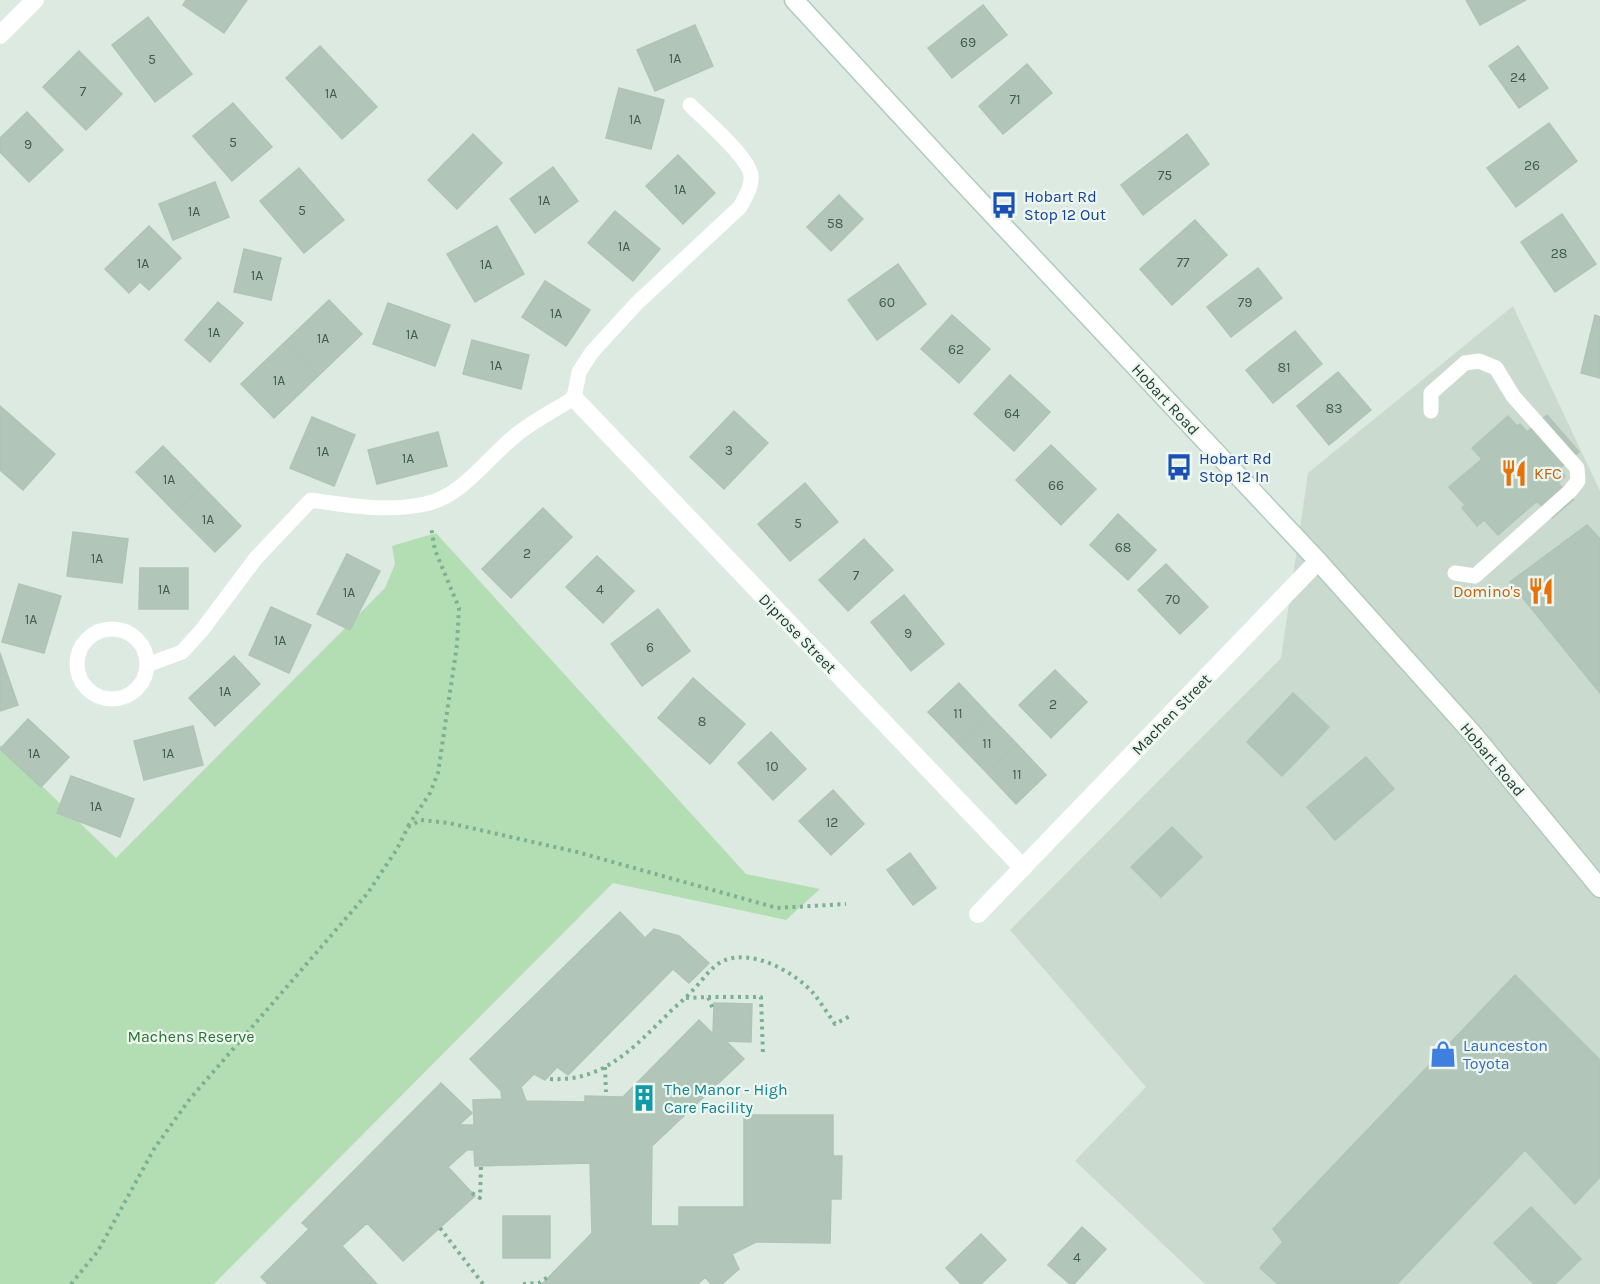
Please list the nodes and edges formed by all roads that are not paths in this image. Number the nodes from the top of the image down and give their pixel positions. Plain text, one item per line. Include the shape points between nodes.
1 (35, 0) edge
2 (794, 0) edge
3 (0, 35) edge
4 (690, 105) dead end
5 (574, 398) junction
6 (1431, 411) dead end
7 (1318, 561) junction
8 (1455, 573) dead end
9 (147, 665) junction
10 (1023, 868) junction
11 (1600, 888) edge
12 (978, 914) dead end

1 - 3 street
2 - 7 street, Hobart Road
4 - 5 lane via 744,159 751,176 749,190 740,207 637,303 592,352 579,372
5 - 9 lane via 516,435 455,491 427,504 387,508 311,500 256,558 182,652
5 - 10 street, Diprose Street
6 - 8 lane via 1431,393 1465,363 1479,361 1496,368 1513,396 1577,468 1578,481 1570,491 1475,576
7 - 10 street, Machen Street
7 - 11 street, Hobart Road via 1473,734
9 - 9 lane via 144,649 137,640 118,630 96,633 80,649 77,660 78,673 91,692 114,699 135,691 143,681
10 - 12 street, Machen Street

